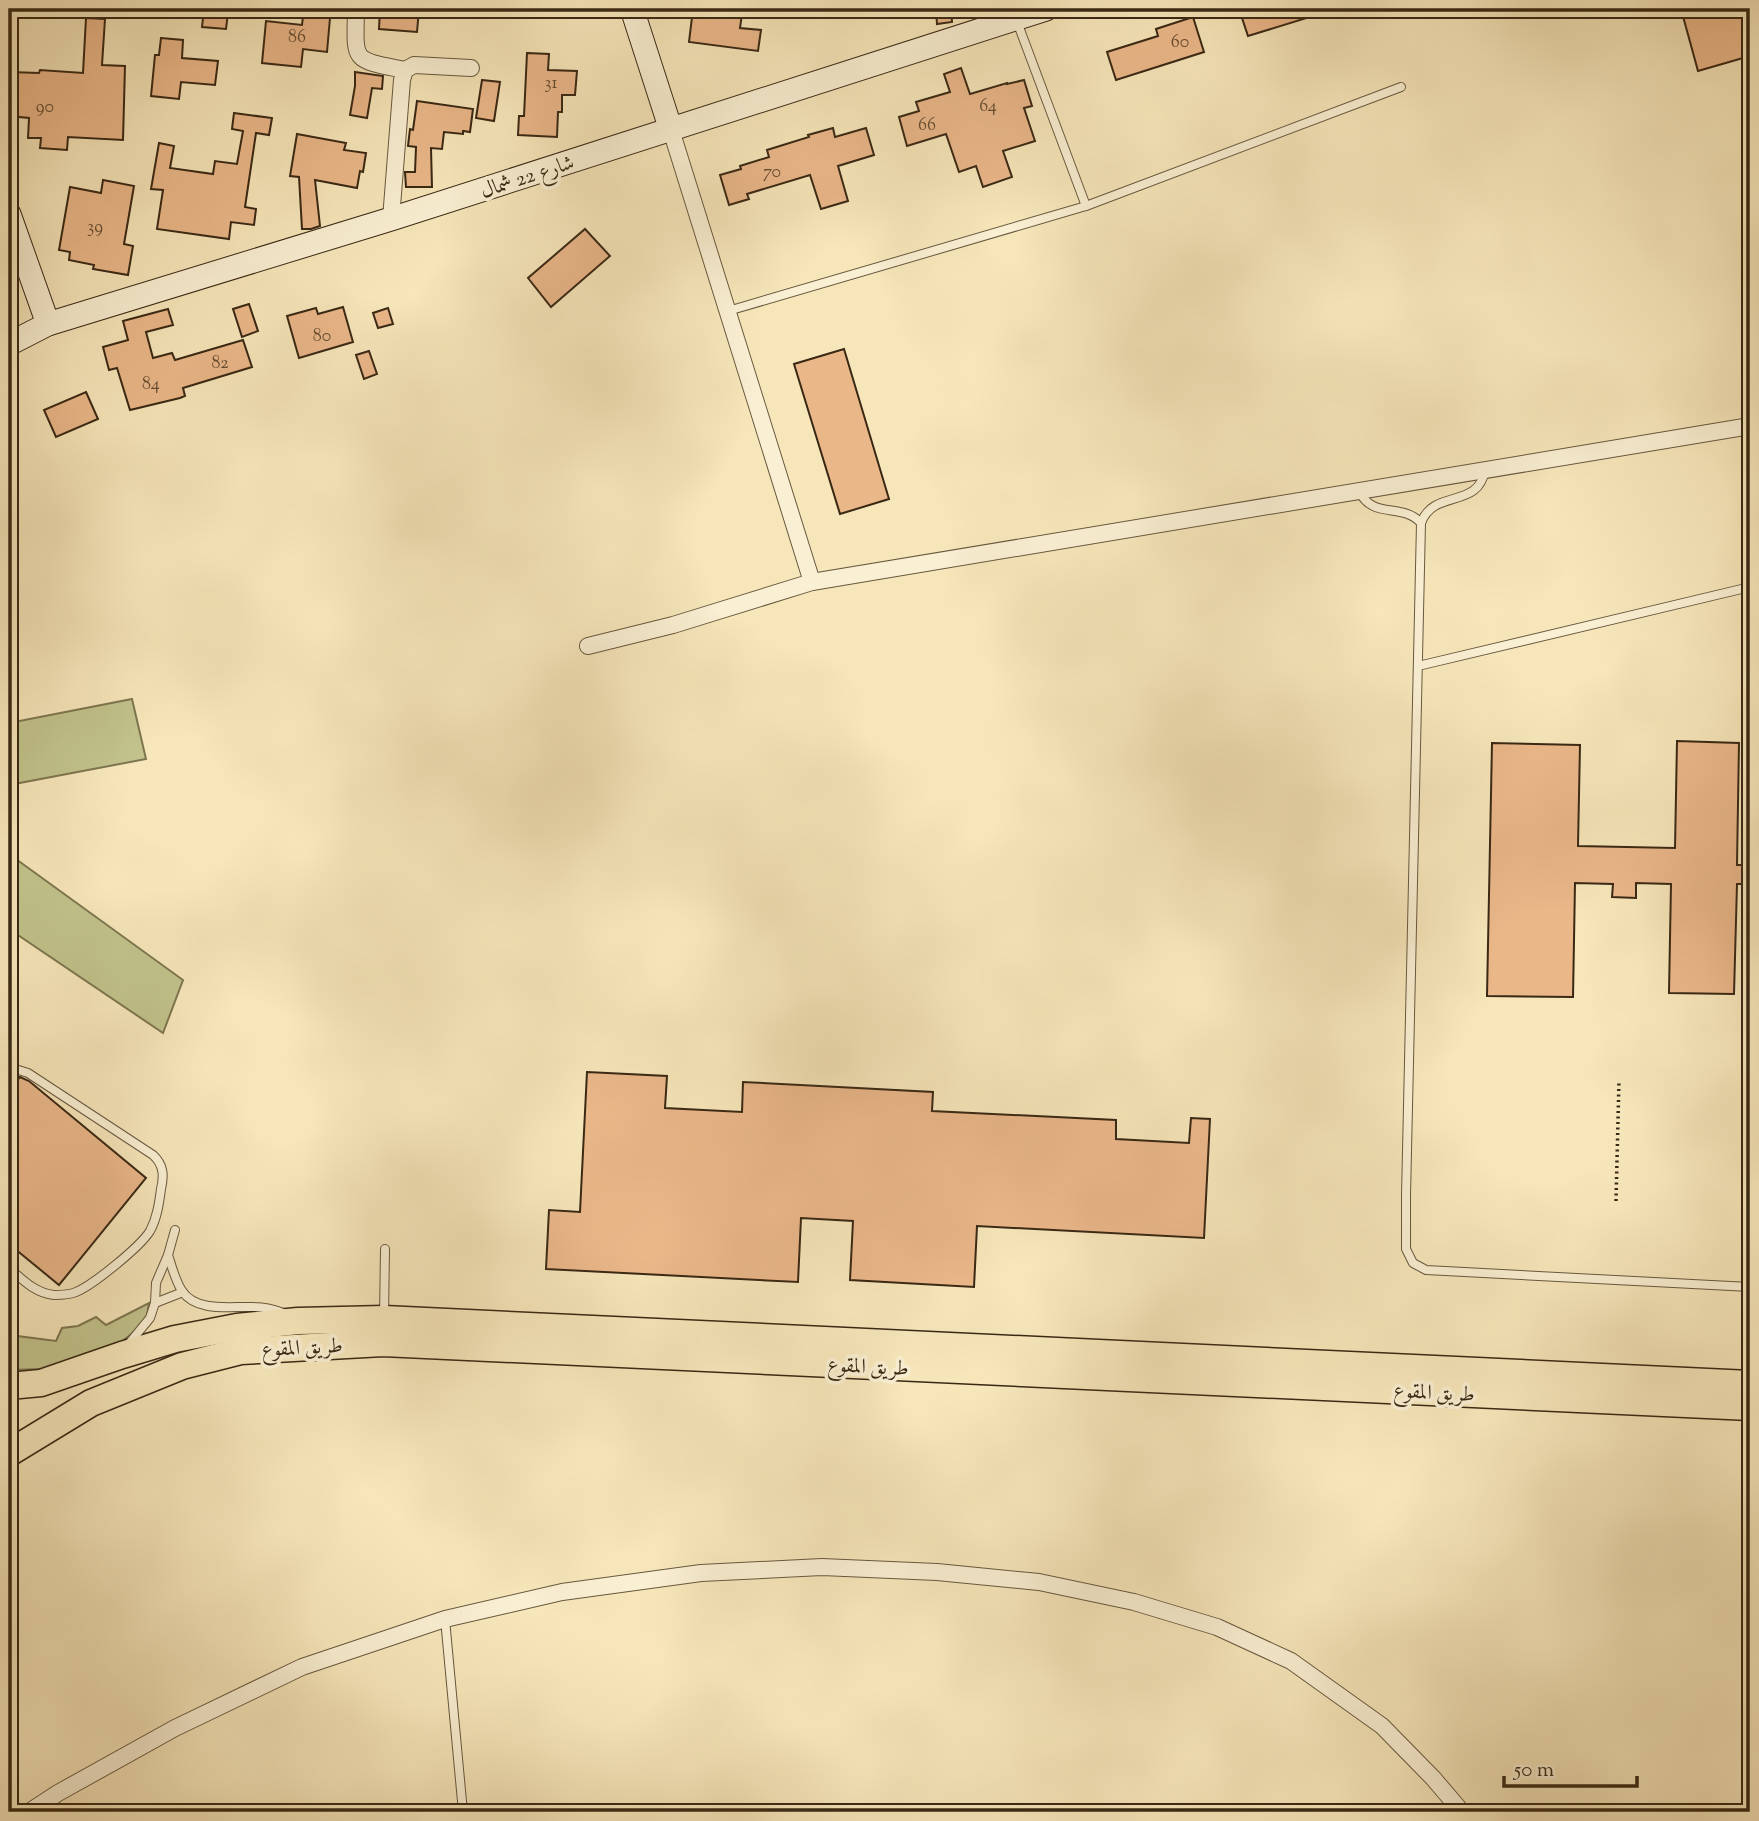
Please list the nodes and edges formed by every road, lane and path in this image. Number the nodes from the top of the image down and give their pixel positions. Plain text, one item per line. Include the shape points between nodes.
1 (207, 9) edge
2 (213, 9) edge
3 (356, 9) edge
4 (632, 9) edge
5 (1046, 9) edge
6 (1016, 14) edge
7 (471, 68) dead end
8 (405, 70) junction
9 (1401, 87) dead end
10 (671, 130) junction
11 (1086, 206) junction
12 (9, 214) edge
13 (391, 219) junction
14 (15, 250) edge
15 (728, 311) junction
16 (48, 324) junction
17 (9, 344) edge
18 (1750, 426) edge
19 (1485, 470) junction
20 (1359, 491) junction
21 (1421, 523) junction
22 (812, 582) junction
23 (1750, 587) edge
24 (588, 646) dead end
25 (1418, 666) junction
26 (9, 1067) edge
27 (1619, 1080) dead end
28 (1616, 1201) dead end
29 (175, 1230) dead end
30 (385, 1249) dead end
31 (168, 1255) junction
32 (9, 1268) edge
33 (1750, 1287) edge
34 (183, 1292) junction
35 (155, 1303) junction
36 (384, 1319) junction
37 (298, 1321) junction
38 (122, 1355) junction
39 (1750, 1384) edge
40 (9, 1386) edge
41 (1750, 1407) edge
42 (9, 1453) edge
43 (446, 1619) junction
44 (29, 1812) edge
45 (463, 1812) edge
46 (1462, 1812) edge

1 - 2 street
3 - 8 street via 360,58
4 - 10 street
5 - 6 street, شارع 22 شمال
6 - 10 street, شارع 22 شمال
6 - 11 lane
7 - 8 street via 414,65
8 - 13 street
9 - 11 lane
10 - 13 street, شارع 22 شمال
10 - 15 street
11 - 15 lane
12 - 14 street
13 - 16 street, شارع 22 شمال
14 - 16 street
15 - 22 street
16 - 17 street, شارع 22 شمال
18 - 19 street
19 - 20 street
19 - 21 lane via 1474,491 1436,504
20 - 21 lane via 1373,507 1406,513
20 - 22 street
21 - 25 lane
22 - 24 street
23 - 25 lane
25 - 33 lane via 1405,1226 1406,1249 1413,1263 1426,1270
26 - 32 lane via 28,1073 153,1155 163,1176 156,1216 145,1238 78,1292 46,1293
27 - 28 path
29 - 31 lane
30 - 36 lane
31 - 34 lane
31 - 35 lane via 156,1283
34 - 35 lane
34 - 37 lane via 211,1306 275,1310
35 - 38 lane via 150,1318
36 - 37 main road, طريق المقوع
36 - 39 main road, طريق المقوع
37 - 38 main road, طريق المقوع via 237,1327
38 - 40 main road, طريق المقوع via 41,1383
41 - 42 main road, طريق المقوع via 383,1343 241,1351 182,1366 91,1403
43 - 44 street via 302,1667 175,1728
43 - 45 lane
43 - 46 street via 562,1592 701,1573 822,1567 1039,1582 1134,1602 1217,1627 1291,1661 1382,1726

